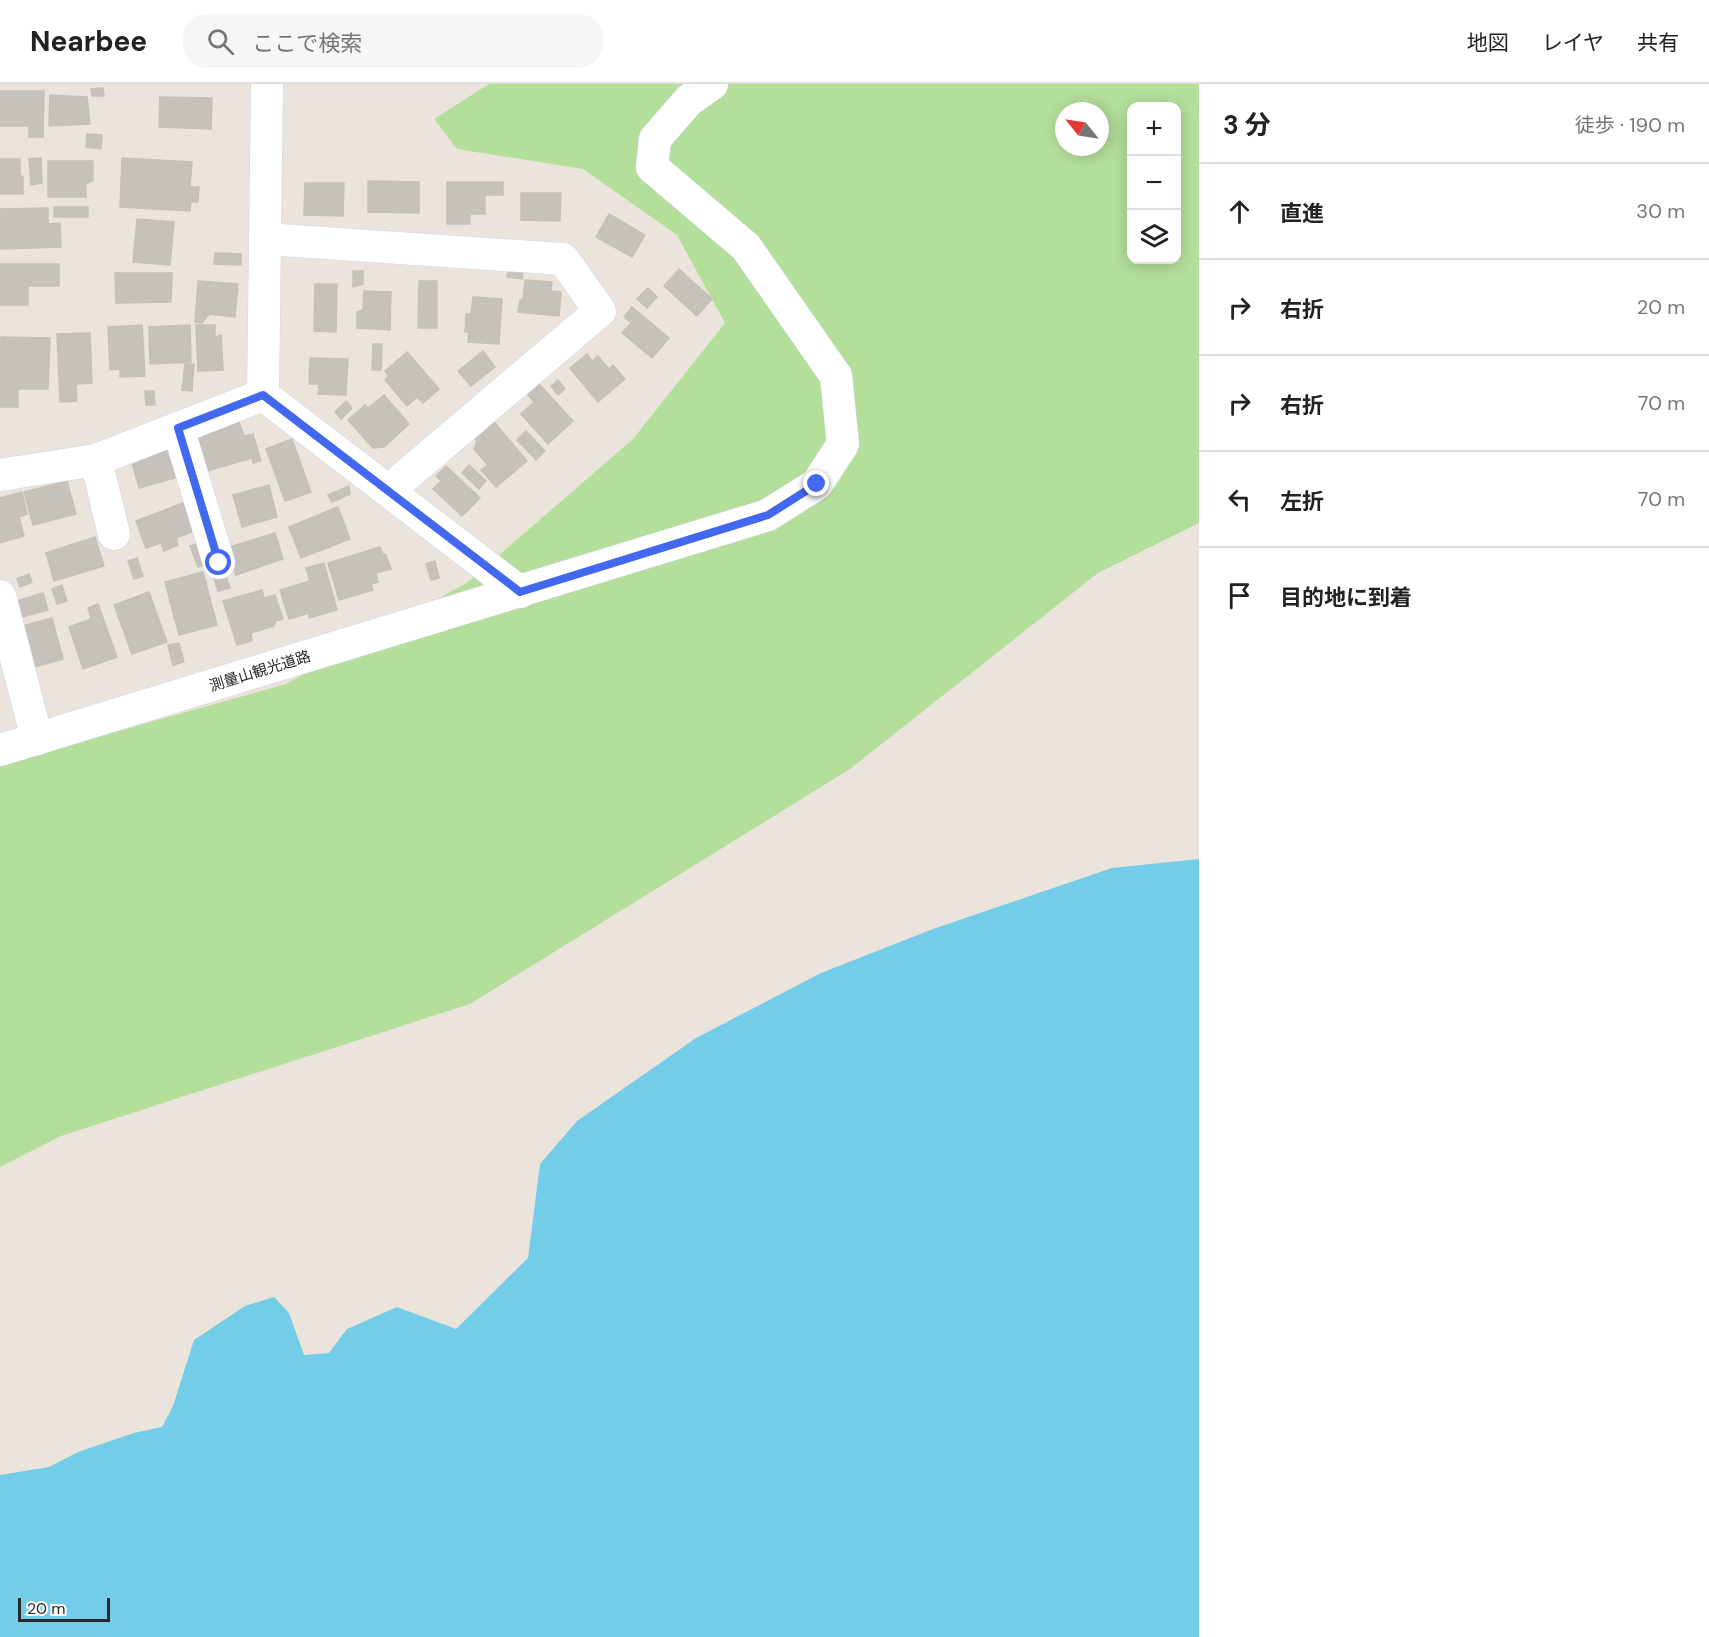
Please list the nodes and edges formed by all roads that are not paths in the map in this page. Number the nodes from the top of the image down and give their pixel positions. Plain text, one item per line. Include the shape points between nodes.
1 (267, 84) edge
2 (712, 84) edge
3 (265, 239) junction
4 (263, 395) junction
5 (178, 428) junction
6 (96, 460) junction
7 (0, 475) edge
8 (389, 490) junction
9 (114, 534) dead end
10 (219, 563) dead end
11 (520, 592) junction
12 (0, 596) edge
13 (37, 739) junction
14 (0, 750) edge

1 - 3 street
2 - 11 street, 測量山観光道路 via 689,100 655,139 652,167 746,247 836,376 843,444 817,484 768,515
3 - 4 street
3 - 8 street via 563,259 600,311
4 - 5 street
4 - 8 street
5 - 6 street
5 - 10 street
6 - 7 street
6 - 9 street
8 - 11 street
11 - 13 street, 測量山観光道路
12 - 13 street
13 - 14 street, 測量山観光道路

